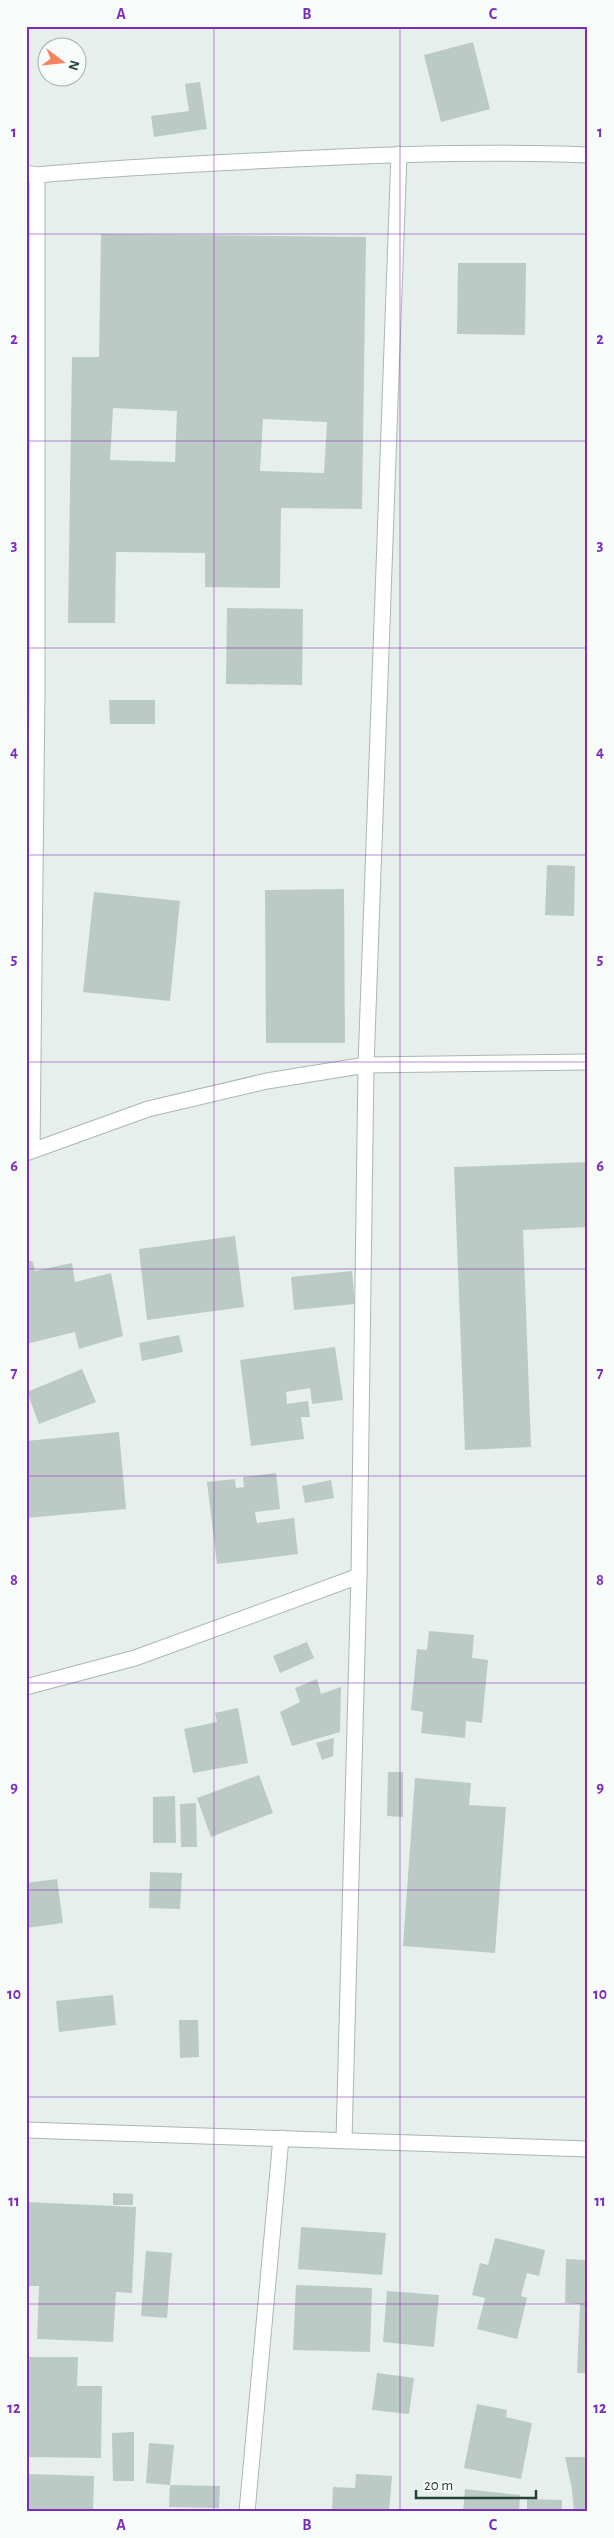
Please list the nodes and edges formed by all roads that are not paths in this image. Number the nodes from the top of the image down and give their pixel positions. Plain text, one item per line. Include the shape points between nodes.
1 (399, 154) junction
2 (588, 156) edge
3 (32, 174) edge
4 (588, 1062) edge
5 (366, 1065) junction
6 (29, 1152) edge
7 (359, 1576) junction
8 (26, 1687) edge
9 (26, 2130) edge
10 (280, 2138) junction
11 (344, 2140) junction
12 (588, 2149) edge
13 (248, 2512) edge

1 - 2 street via 525,152
1 - 3 street via 131,166
1 - 5 street
3 - 6 street via 37,693
4 - 5 street
5 - 6 street via 267,1081 148,1109
5 - 7 street
7 - 8 street via 135,1658
7 - 11 street
9 - 10 street
10 - 11 street
10 - 13 street
11 - 12 street

